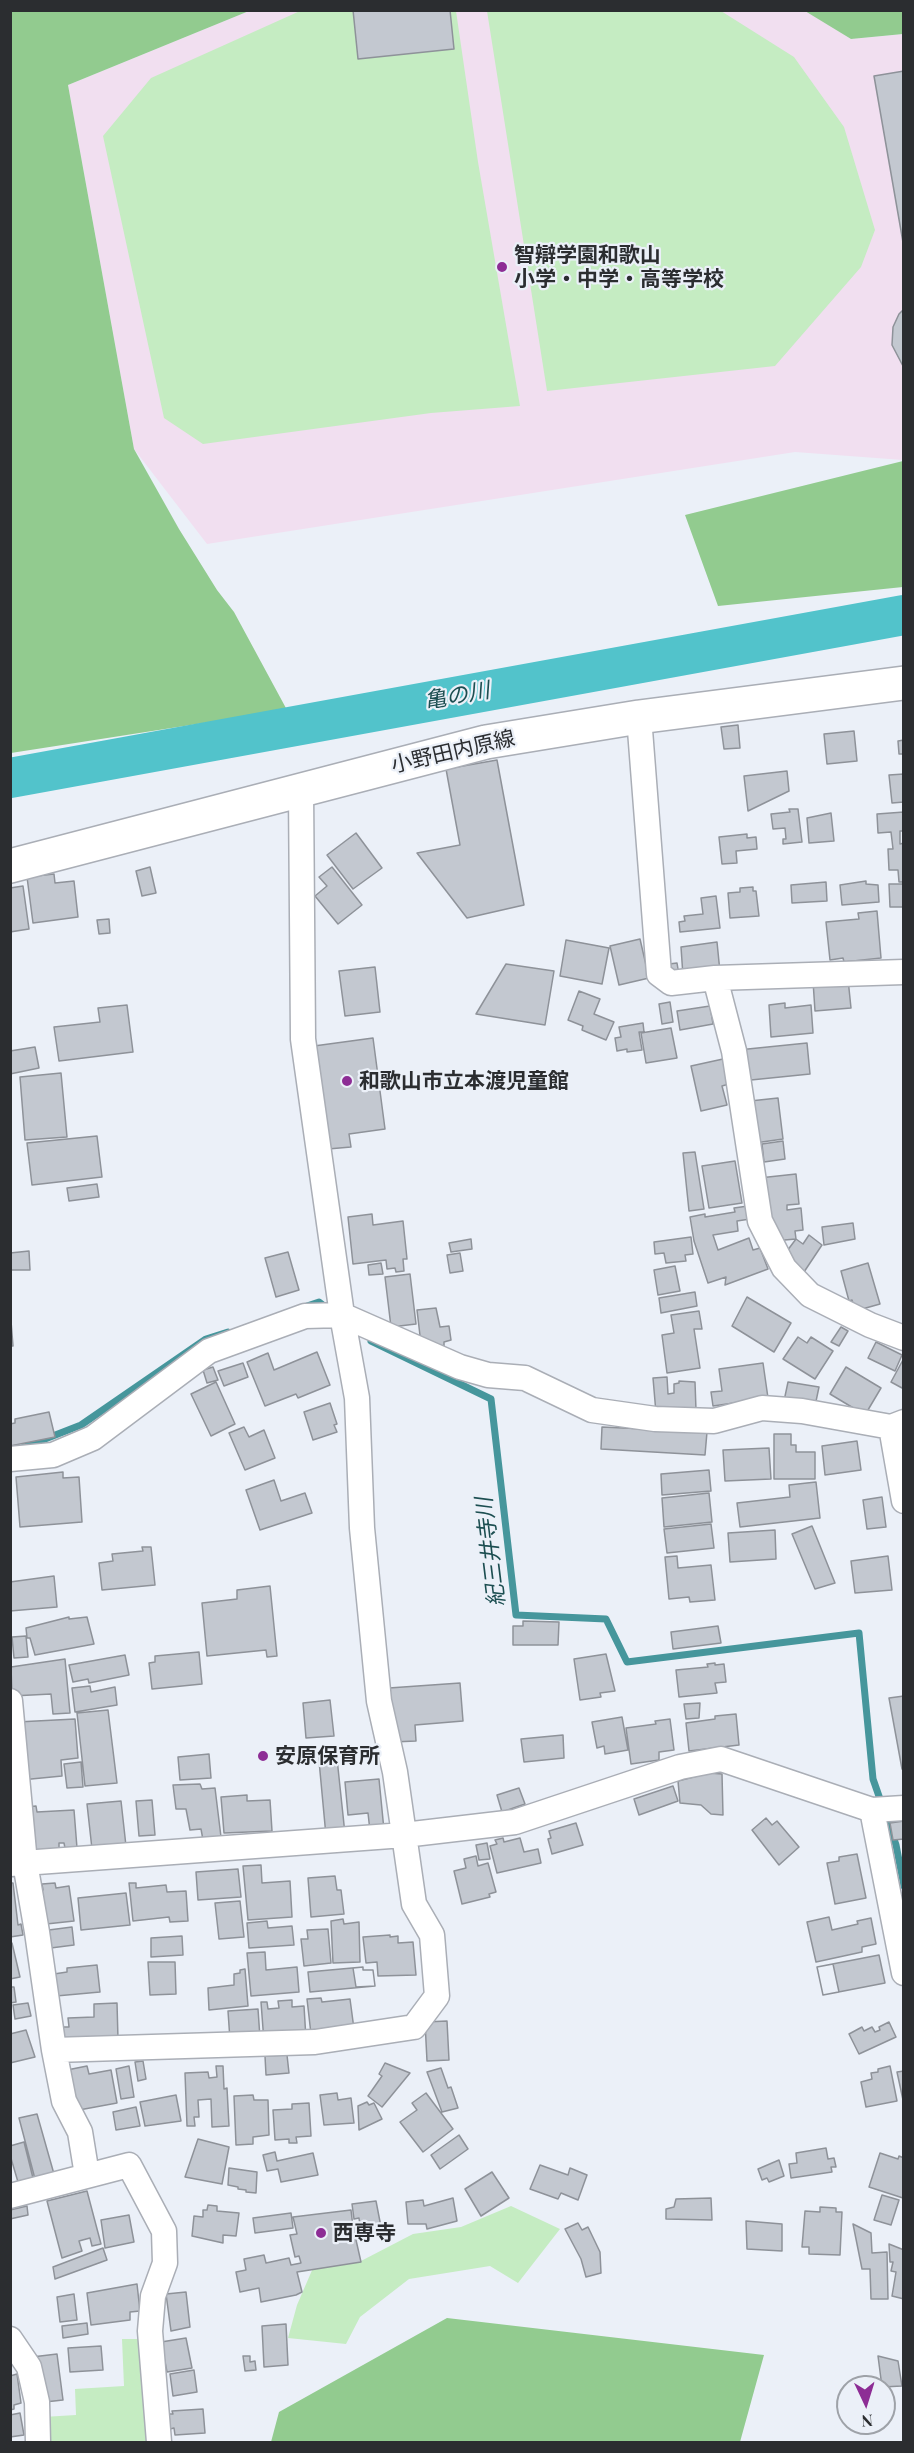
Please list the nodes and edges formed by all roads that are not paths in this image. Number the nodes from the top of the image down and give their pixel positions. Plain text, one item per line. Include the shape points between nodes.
1 (903, 684) edge
2 (639, 717) junction
3 (301, 790) junction
4 (10, 866) edge
5 (903, 972) edge
6 (715, 978) junction
7 (342, 1315) junction
8 (903, 1338) edge
9 (897, 1424) edge
10 (10, 1459) edge
11 (903, 1501) edge
12 (10, 1701) edge
13 (903, 1808) edge
14 (872, 1810) junction
15 (404, 1835) junction
16 (18, 1864) edge
17 (903, 1973) edge
18 (54, 2050) junction
19 (87, 2175) junction
20 (10, 2196) edge
21 (10, 2339) edge
22 (38, 2442) edge
23 (159, 2442) edge

1 - 2 main road, 小野田内原線
2 - 3 main road, 小野田内原線 via 486,742
2 - 6 street via 658,974 671,983
3 - 4 main road, 小野田内原線
3 - 7 street via 303,1039
5 - 6 street
6 - 8 street via 734,1051 760,1221 784,1268 810,1295
7 - 9 street via 460,1367 488,1375 525,1378 592,1410 655,1419 714,1421 762,1408
7 - 10 street via 305,1316 209,1351 93,1438 53,1455
7 - 15 street via 357,1398 362,1528 379,1701
9 - 11 street
12 - 16 street
13 - 14 street
14 - 15 street via 721,1759 680,1767 515,1822
14 - 17 street
15 - 16 street
15 - 18 street via 414,1904 432,1935 436,1996 414,2027 315,2042
16 - 18 street via 37,1932
18 - 19 street via 64,2101 80,2132
19 - 20 street
19 - 23 street via 129,2165 164,2231 165,2263 153,2296 150,2331
21 - 22 street via 29,2367 37,2402

